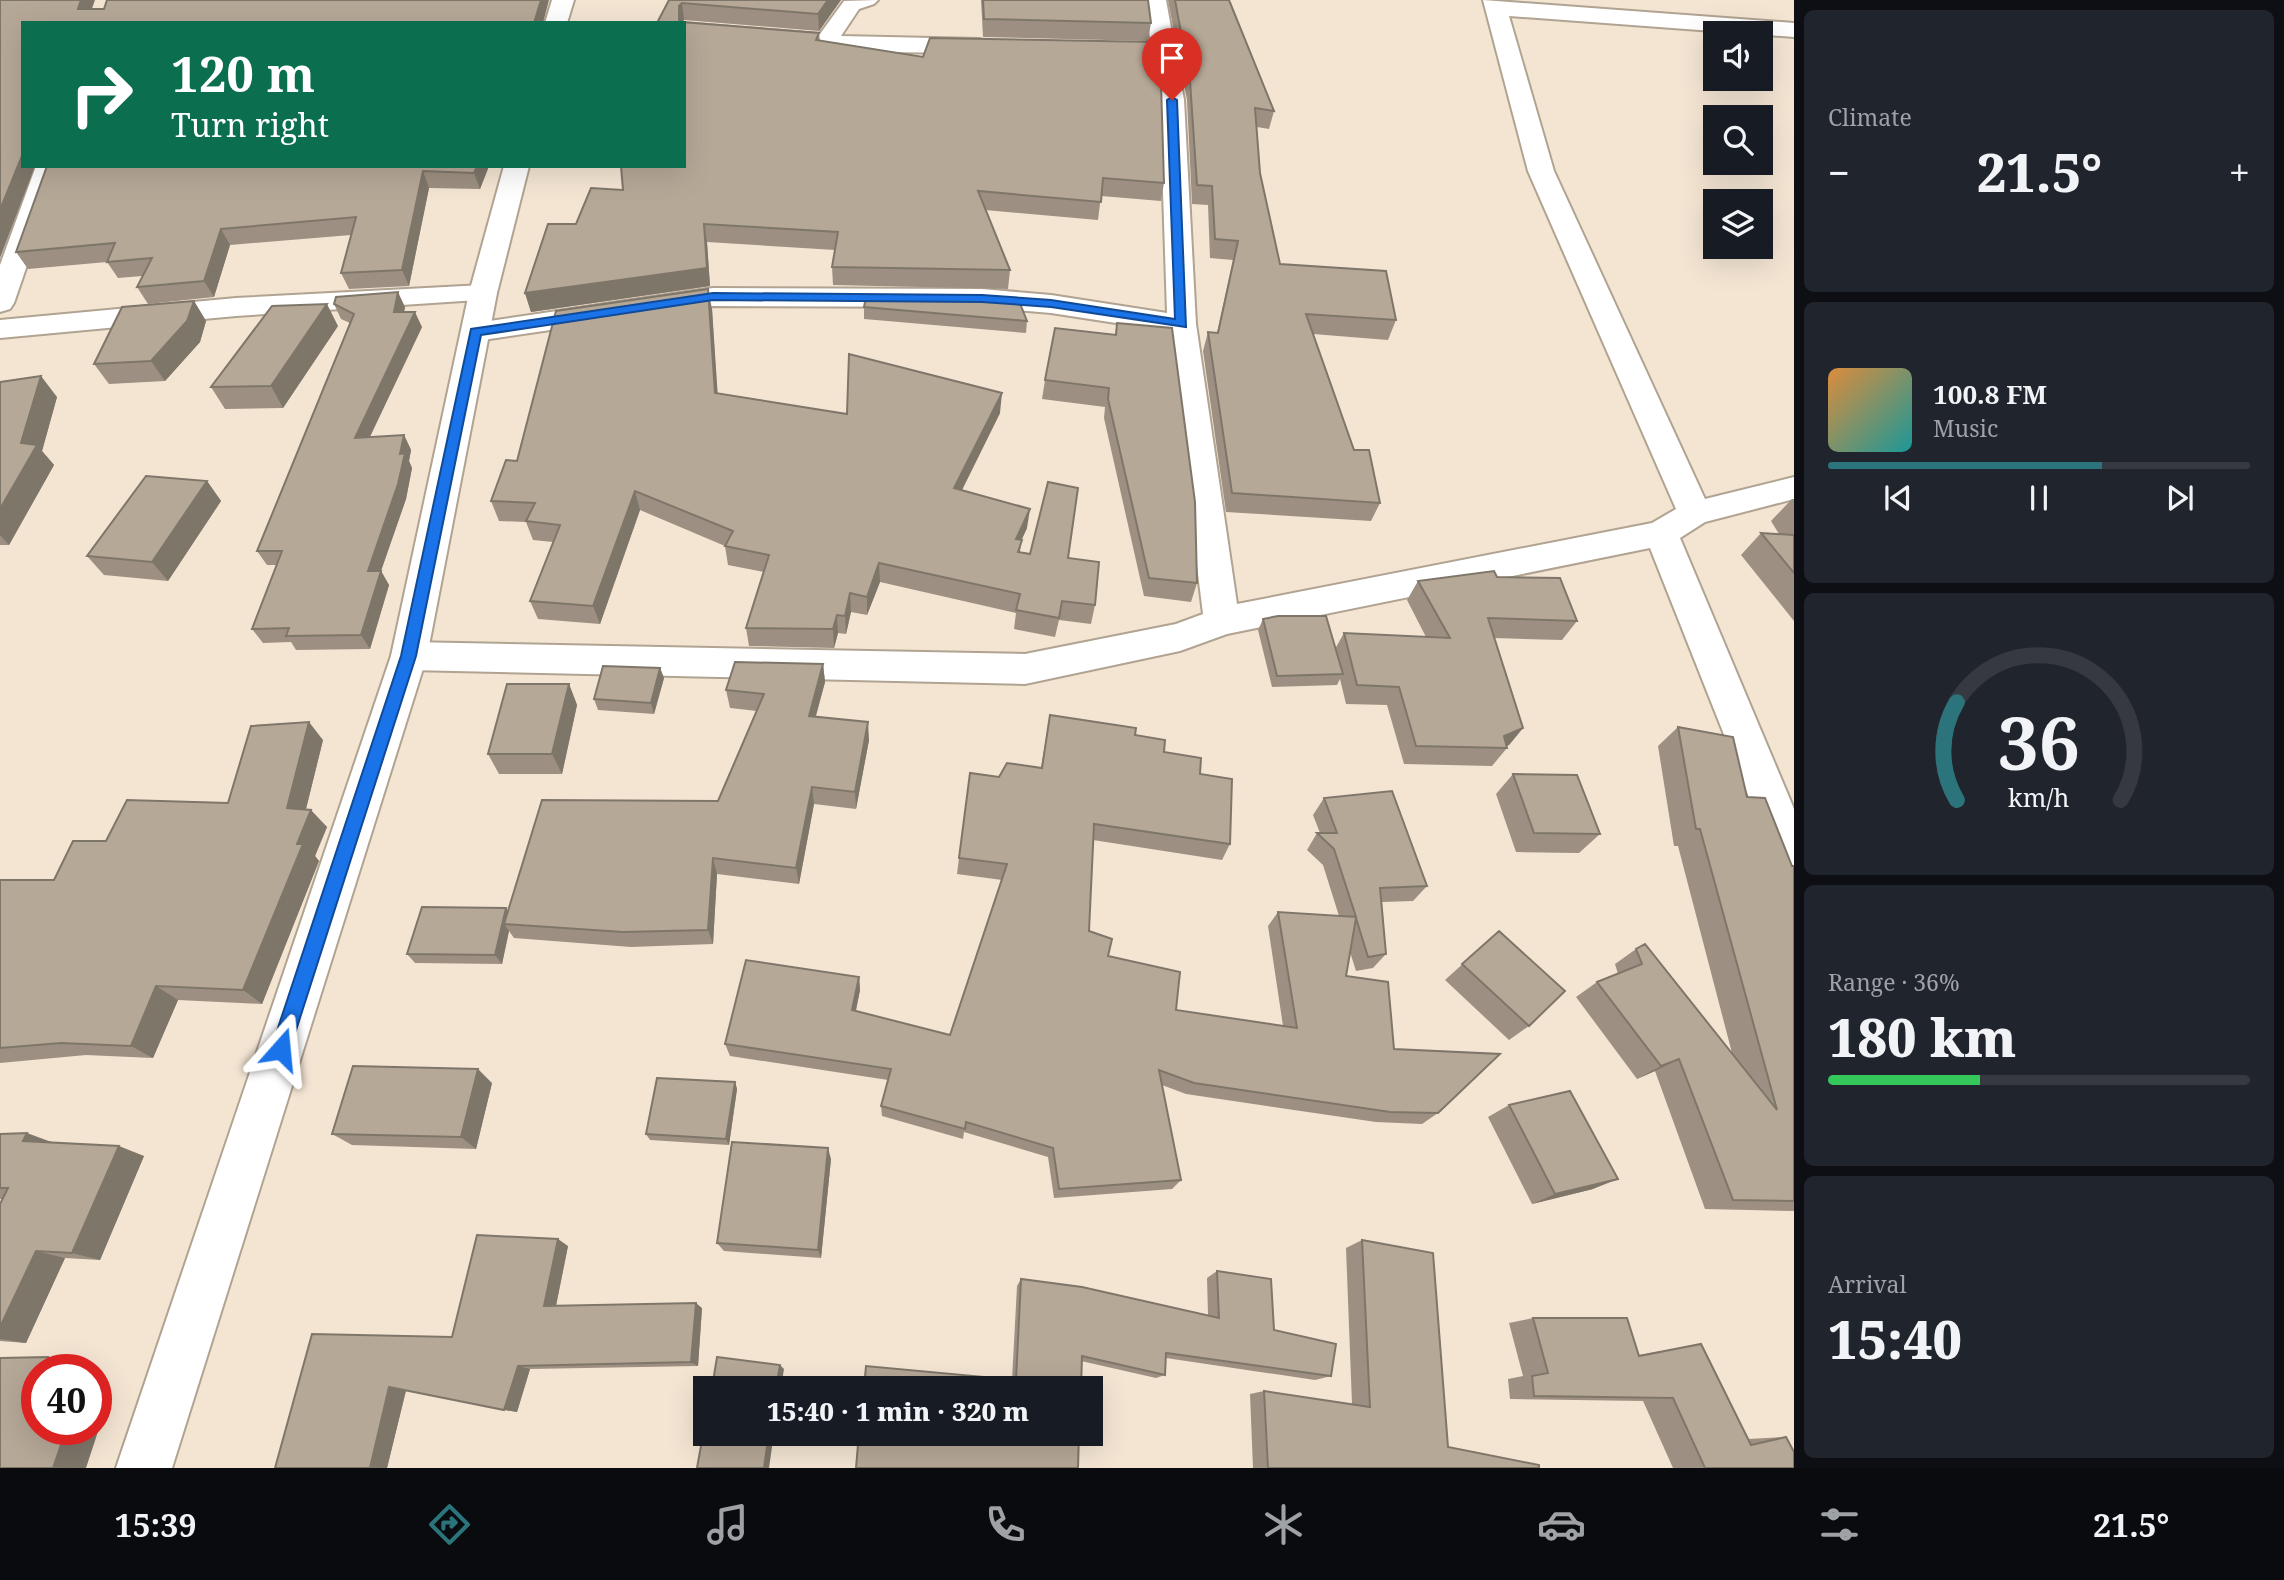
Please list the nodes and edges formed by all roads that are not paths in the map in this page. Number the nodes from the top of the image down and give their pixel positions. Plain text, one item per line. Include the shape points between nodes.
1 (563, 0) edge
2 (867, 0) edge
3 (1155, 0) edge
4 (1496, 5) edge
5 (558, 21) edge
6 (686, 30) edge
7 (1794, 30) edge
8 (827, 41) junction
9 (995, 46) edge
10 (48, 168) edge
11 (516, 168) edge
12 (0, 303) edge
13 (479, 313) junction
14 (1182, 324) junction
15 (0, 329) edge
16 (1794, 488) edge
17 (1695, 513) junction
18 (1661, 534) junction
19 (1222, 621) junction
20 (409, 656) junction
21 (1794, 858) edge
22 (144, 1468) edge

1 - 5 street
2 - 8 street via 851,5
3 - 14 street via 1152,50 1172,100
4 - 7 street
4 - 17 street via 1541,171
6 - 8 street
8 - 9 street
10 - 12 street
11 - 13 street
13 - 14 street via 713,297 982,298
13 - 15 street via 236,307
13 - 20 street
14 - 19 street
16 - 17 street
17 - 18 street
18 - 19 street
18 - 21 street
19 - 20 street via 1180,637 1026,669
20 - 22 street

